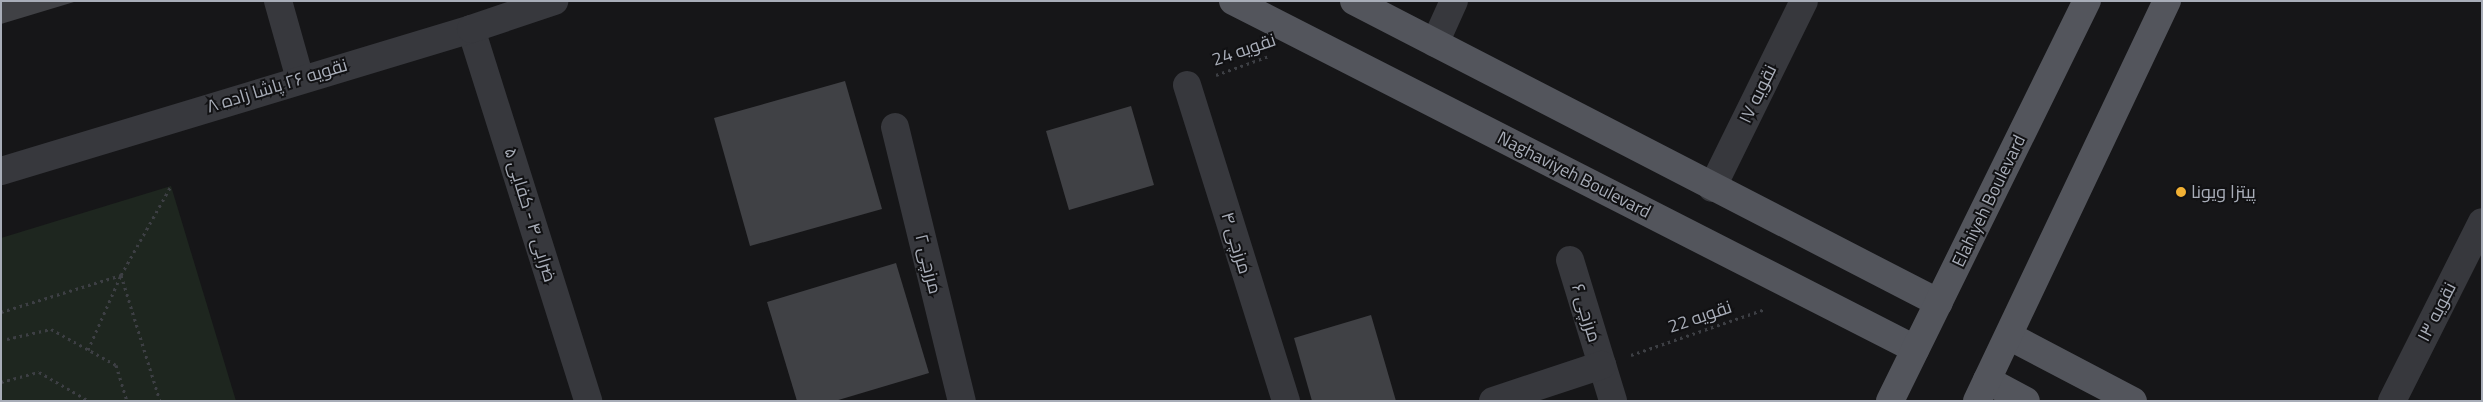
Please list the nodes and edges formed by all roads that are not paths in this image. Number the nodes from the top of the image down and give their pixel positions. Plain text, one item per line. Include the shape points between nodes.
1 (278, 1) edge
2 (554, 1) edge
3 (1233, 1) edge
4 (1354, 1) edge
5 (1454, 1) edge
6 (1804, 1) edge
7 (2088, 1) edge
8 (2167, 1) edge
9 (471, 29) junction
10 (1435, 42) junction
11 (300, 79) junction
12 (1187, 85) road end
13 (895, 127) dead end
14 (1, 171) edge
15 (1712, 188) junction
16 (2482, 222) edge
17 (1570, 260) dead end
18 (1939, 303) junction
19 (2008, 336) junction
20 (1915, 349) junction
21 (1602, 365) junction
22 (1982, 391) edge
23 (588, 401) edge
24 (962, 401) edge
25 (1286, 401) edge
26 (1494, 401) edge
27 (1613, 401) edge
28 (1890, 401) edge
29 (2026, 401) edge
30 (2132, 401) edge
31 (2392, 401) edge

1 - 11 street
2 - 9 street, نقویه ۲۶ پاشا زاده ۸
3 - 20 main road, Naghaviyeh Boulevard
4 - 10 main road
5 - 10 street
6 - 15 street, نقویه ۱۷
7 - 18 main road, Elahiyeh Boulevard
8 - 19 main road
9 - 11 street, نقویه ۲۶ پاشا زاده ۸
9 - 23 street, ضرابی ۴ - کفایی ۵
10 - 15 main road
11 - 14 street, نقویه ۲۶ پاشا زاده ۸
12 - 25 street, مرزچی ۴
13 - 24 street, مرزچی ۲
15 - 18 main road
16 - 31 street, نقویه ۱۳
17 - 21 street, مرزچی ۶
18 - 20 main road, Elahiyeh Boulevard
19 - 22 main road
19 - 30 main road
20 - 28 main road, Elahiyeh Boulevard
21 - 26 street
21 - 27 street, مرزچی ۶
22 - 29 main road

